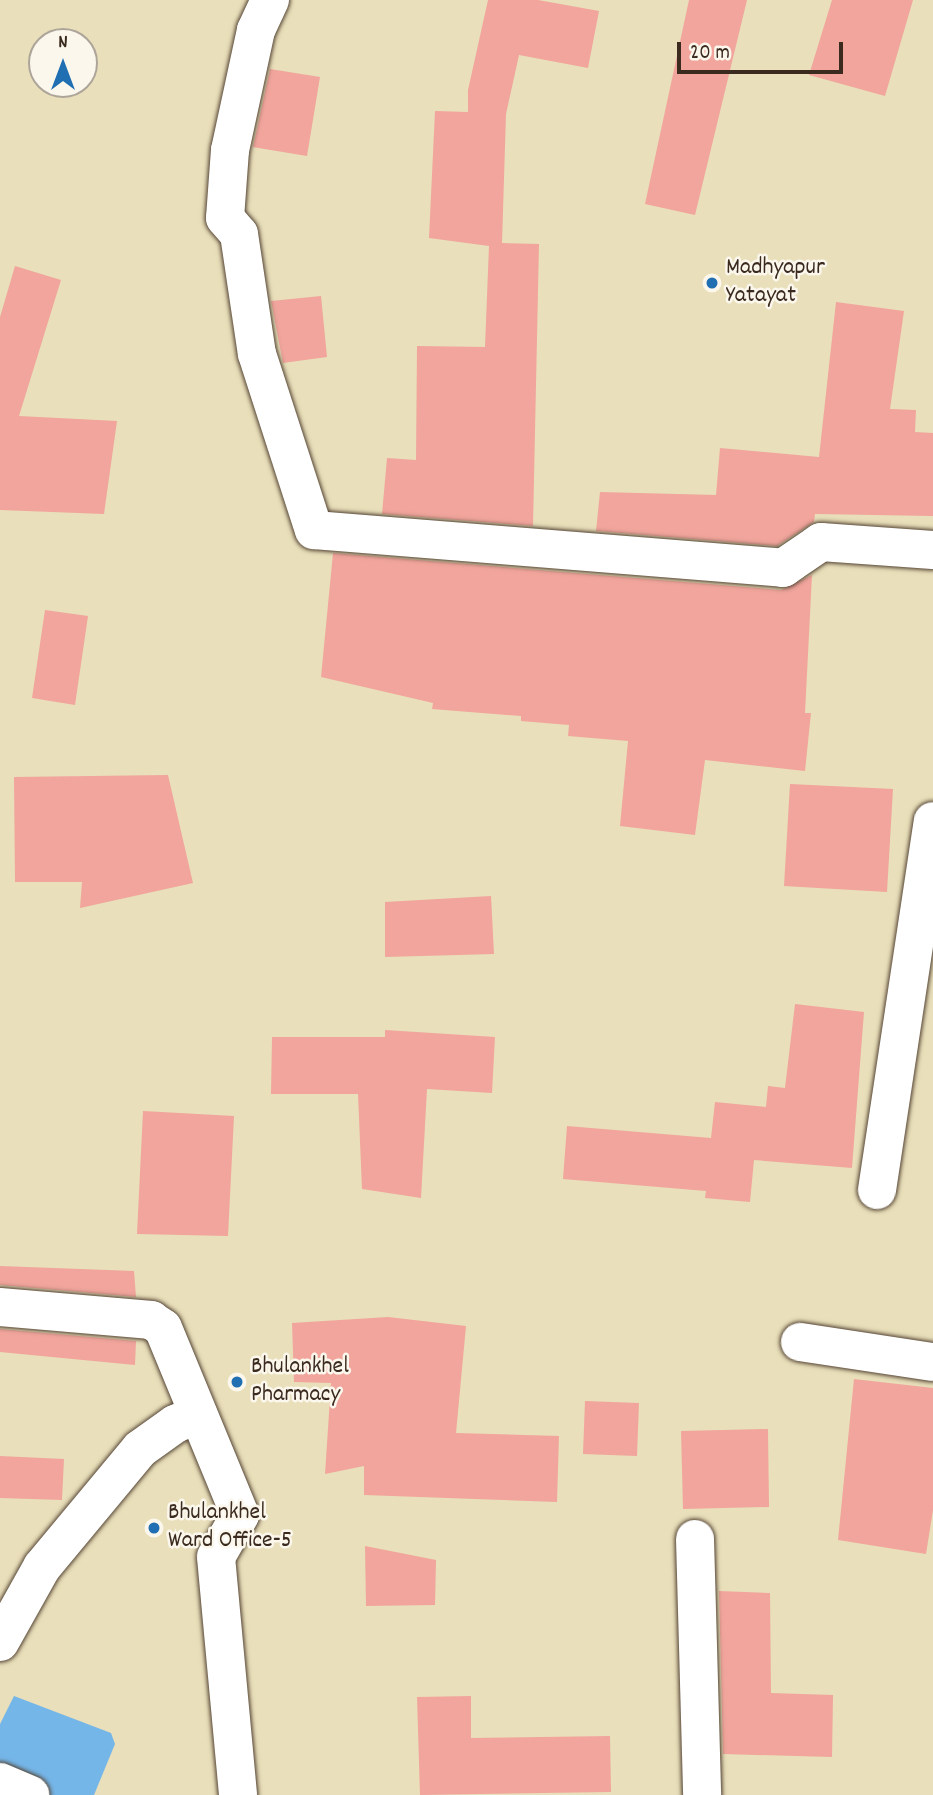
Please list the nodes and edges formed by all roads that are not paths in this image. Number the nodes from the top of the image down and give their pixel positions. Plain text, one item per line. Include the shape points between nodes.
1 (270, 0) edge
2 (933, 550) edge
3 (933, 821) edge
4 (877, 1190) dead end
5 (0, 1307) edge
6 (800, 1342) dead end
7 (933, 1362) edge
8 (198, 1414) junction
9 (695, 1539) dead end
10 (0, 1642) edge
11 (0, 1782) edge
12 (30, 1795) edge
13 (238, 1795) edge
14 (702, 1795) edge

1 - 2 street via 256,30 230,150 225,218 239,234 257,354 314,530 783,568 821,542
3 - 4 street
5 - 8 street via 151,1320 163,1328
6 - 7 street
8 - 10 street via 174,1424 140,1449 42,1567
8 - 13 street via 240,1515 216,1557
9 - 14 street
11 - 12 street

